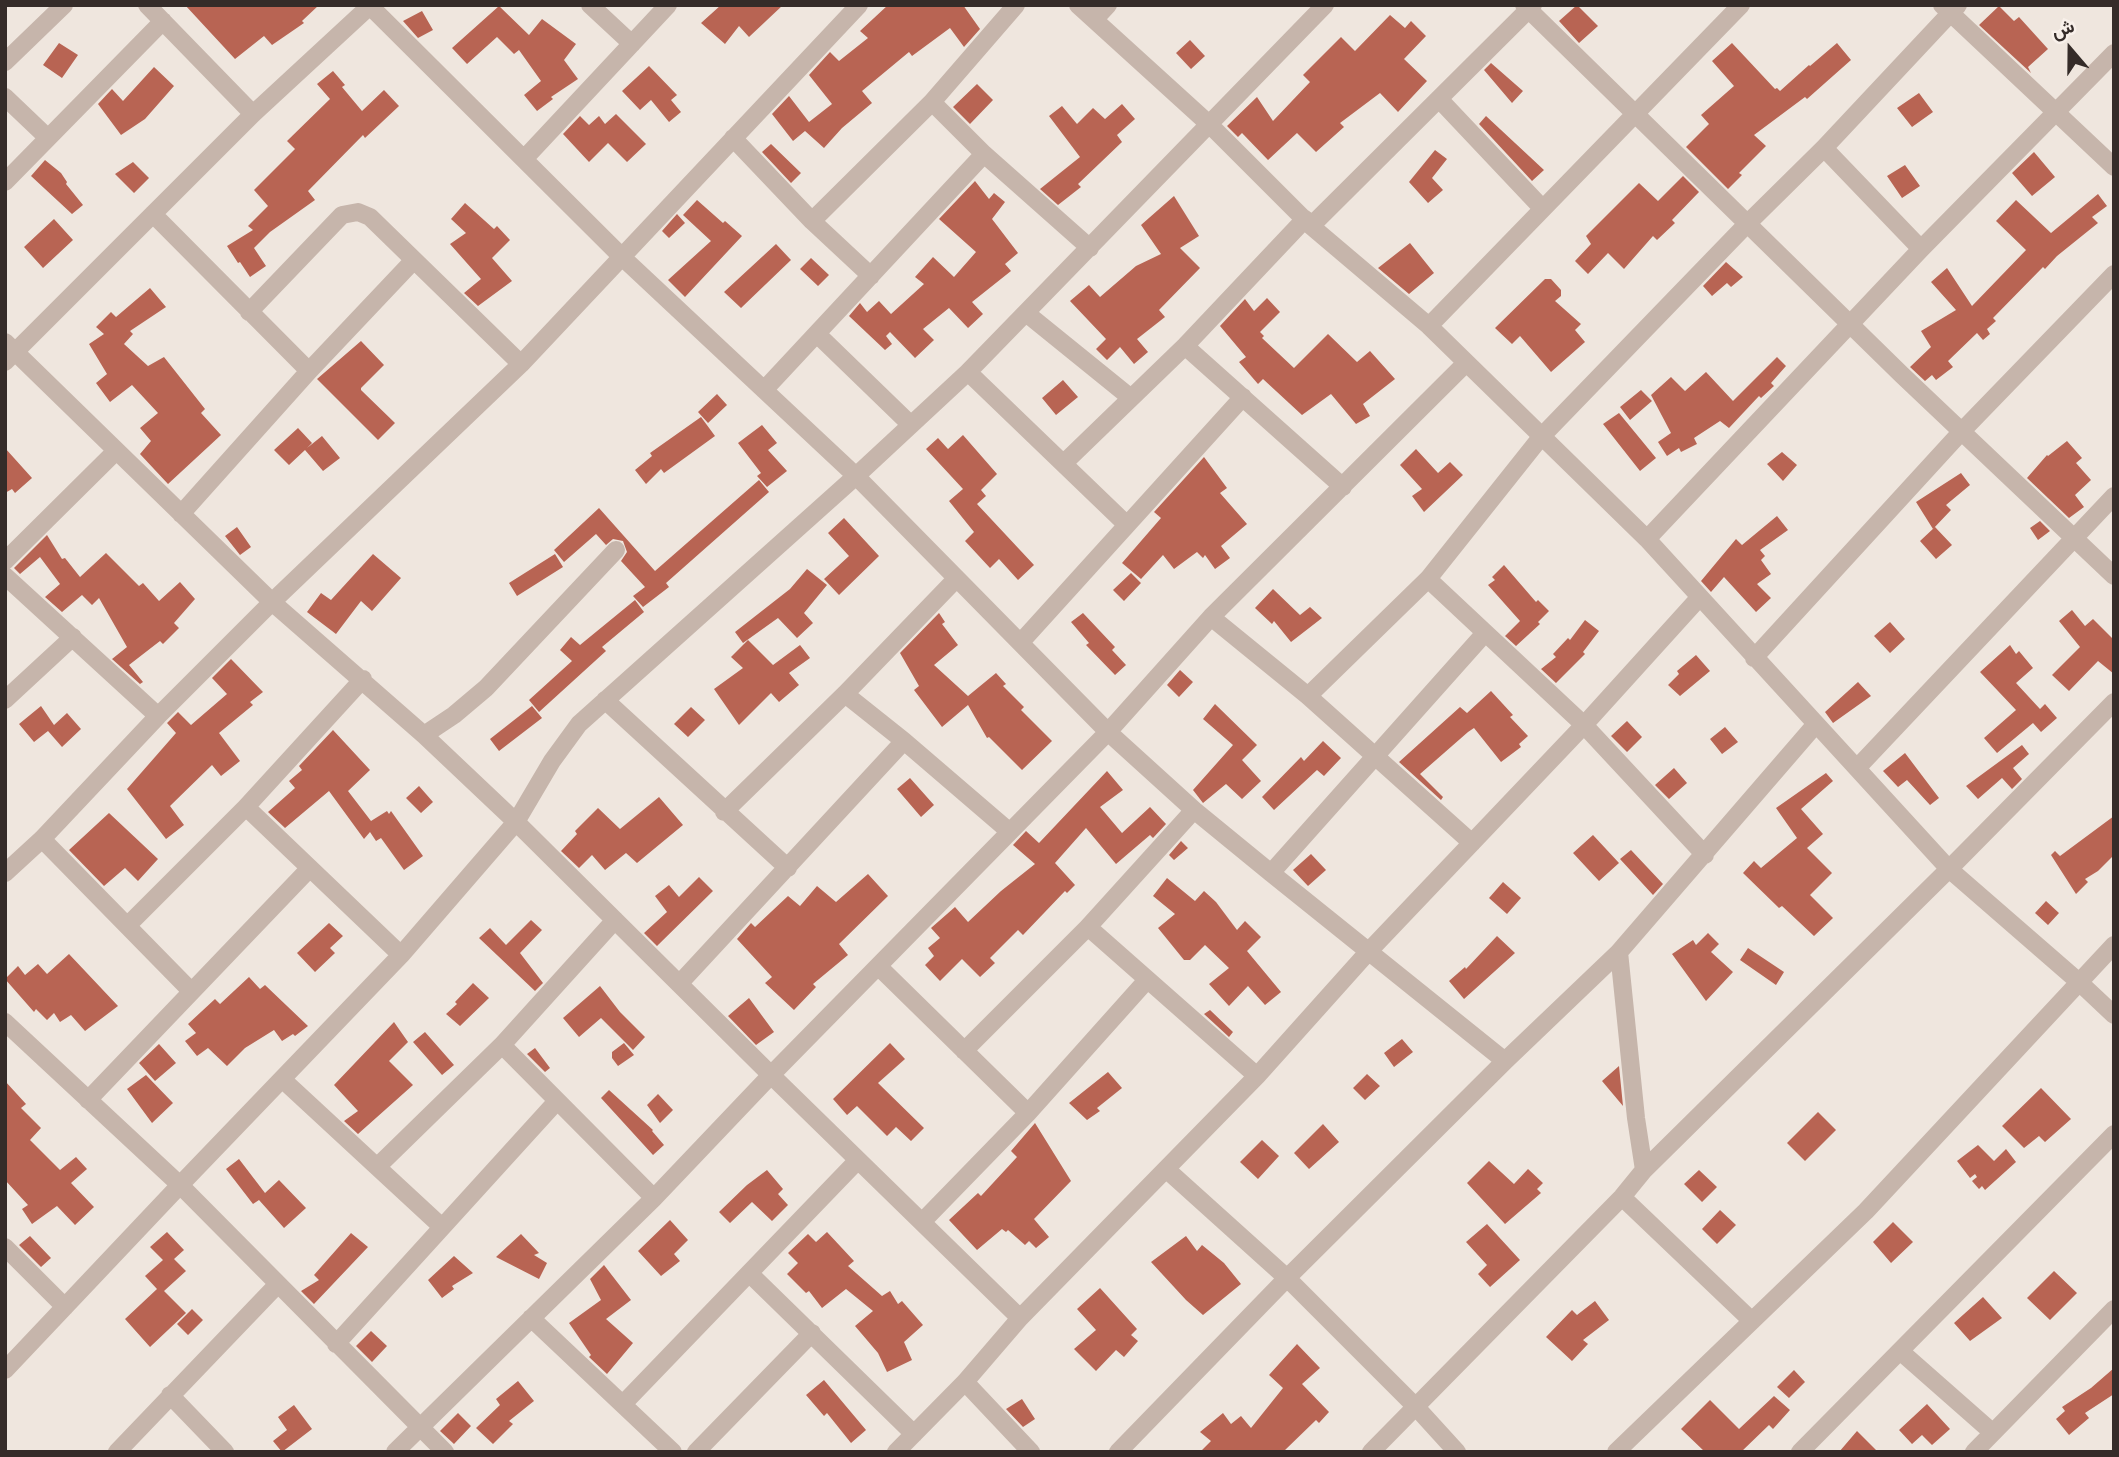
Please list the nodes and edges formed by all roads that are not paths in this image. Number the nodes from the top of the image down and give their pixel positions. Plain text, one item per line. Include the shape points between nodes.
1 (64, 5) edge
2 (147, 5) edge
3 (590, 5) edge
4 (668, 5) edge
5 (1016, 5) edge
6 (1078, 5) edge
7 (1108, 5) edge
8 (1325, 5) edge
9 (1741, 5) edge
10 (370, 6) edge
11 (1529, 7) edge
12 (1950, 8) edge
13 (847, 9) edge
14 (1094, 19) junction
15 (163, 21) junction
16 (632, 44) junction
17 (2114, 53) edge
18 (5, 61) edge
19 (5, 97) edge
20 (1440, 100) junction
21 (932, 102) junction
22 (2058, 112) junction
23 (1637, 113) junction
24 (253, 114) junction
25 (1210, 125) junction
26 (48, 138) junction
27 (733, 138) junction
28 (1824, 148) junction
29 (984, 154) junction
30 (524, 159) junction
31 (2114, 167) edge
32 (5, 182) edge
33 (1542, 208) junction
34 (153, 214) junction
35 (812, 221) junction
36 (1308, 223) junction
37 (1747, 224) junction
38 (1090, 248) junction
39 (1921, 249) junction
40 (621, 256) junction
41 (414, 260) junction
42 (2114, 274) edge
43 (871, 276) junction
44 (248, 312) junction
45 (1026, 313) junction
46 (1850, 324) junction
47 (1429, 326) junction
48 (817, 334) junction
49 (1185, 346) junction
50 (9, 352) edge
51 (521, 364) junction
52 (1465, 364) junction
53 (309, 371) junction
54 (968, 372) junction
55 (764, 390) junction
56 (1243, 397) junction
57 (1130, 398) junction
58 (911, 425) junction
59 (1962, 431) junction
60 (1541, 437) junction
61 (116, 451) junction
62 (1064, 463) junction
63 (856, 476) junction
64 (1343, 487) junction
65 (2114, 496) edge
66 (181, 514) junction
67 (1127, 525) junction
68 (2073, 538) junction
69 (1647, 540) junction
70 (616, 550) dead end
71 (5, 561) edge
72 (5, 576) edge
73 (2114, 576) edge
74 (956, 579) junction
75 (1428, 579) junction
76 (1699, 598) junction
77 (272, 602) junction
78 (1211, 617) junction
79 (1485, 633) junction
80 (72, 637) junction
81 (1021, 642) junction
82 (1754, 658) junction
83 (363, 680) junction
84 (845, 694) junction
85 (1308, 696) junction
86 (5, 700) edge
87 (605, 700) junction
88 (2114, 702) edge
89 (158, 716) junction
90 (1815, 724) junction
91 (1584, 725) junction
92 (1108, 732) junction
93 (424, 734) junction
94 (904, 741) junction
95 (1374, 755) junction
96 (1858, 767) junction
97 (246, 807) junction
98 (1194, 810) junction
99 (724, 812) junction
100 (516, 822) junction
101 (1010, 832) junction
102 (42, 839) junction
103 (1472, 843) junction
104 (1705, 855) junction
105 (310, 868) junction
106 (788, 868) junction
107 (1949, 869) junction
108 (5, 873) edge
109 (1271, 873) junction
110 (615, 920) junction
111 (128, 925) junction
112 (1088, 927) junction
113 (2114, 945) edge
114 (1369, 951) junction
115 (1619, 952) junction
116 (401, 955) junction
117 (878, 966) junction
118 (1147, 980) junction
119 (2079, 982) junction
120 (679, 984) junction
121 (191, 991) junction
122 (2114, 1015) edge
123 (12, 1029) edge
124 (502, 1045) junction
125 (5, 1049) edge
126 (964, 1051) junction
127 (1505, 1061) junction
128 (771, 1075) junction
129 (1257, 1076) junction
130 (282, 1079) junction
131 (88, 1100) junction
132 (556, 1101) junction
133 (1028, 1113) junction
134 (2114, 1134) edge
135 (858, 1160) junction
136 (378, 1166) junction
137 (1166, 1169) junction
138 (1644, 1170) junction
139 (180, 1185) junction
140 (1622, 1197) junction
141 (654, 1198) junction
142 (922, 1222) junction
143 (442, 1227) junction
144 (5, 1247) edge
145 (749, 1273) junction
146 (1287, 1278) junction
147 (278, 1284) junction
148 (65, 1307) junction
149 (2114, 1309) edge
150 (531, 1318) junction
151 (1020, 1318) junction
152 (1752, 1321) junction
153 (812, 1333) junction
154 (336, 1344) junction
155 (1900, 1351) junction
156 (5, 1370) edge
157 (965, 1382) junction
158 (170, 1395) junction
159 (623, 1404) junction
160 (1416, 1406) junction
161 (418, 1427) junction
162 (1992, 1432) junction
163 (914, 1434) junction
164 (117, 1452) edge
165 (225, 1452) edge
166 (395, 1452) edge
167 (445, 1452) edge
168 (673, 1452) edge
169 (696, 1452) edge
170 (897, 1452) edge
171 (1031, 1452) edge
172 (1118, 1452) edge
173 (1371, 1452) edge
174 (1457, 1452) edge
175 (1616, 1452) edge
176 (1800, 1452) edge
177 (1974, 1452) edge

1 - 18 street
2 - 15 street
3 - 16 street
4 - 16 street
5 - 21 street
6 - 14 street
7 - 14 street
8 - 25 street
9 - 23 street
10 - 24 street
10 - 30 street
11 - 20 street
11 - 23 street
12 - 22 street
12 - 28 street
13 - 27 street
14 - 25 street
15 - 24 street
15 - 26 street
16 - 30 street
17 - 22 street
19 - 26 street
20 - 33 street
20 - 36 street
21 - 29 street
21 - 35 street
22 - 31 street
22 - 39 street
23 - 33 street
23 - 37 street
24 - 34 street
25 - 36 street
25 - 38 street
26 - 32 street
27 - 35 street
27 - 40 street
28 - 37 street
28 - 39 street
29 - 38 street
29 - 43 street
30 - 40 street
33 - 47 street
34 - 44 street
34 - 50 street
35 - 43 street
36 - 47 street
36 - 49 street
37 - 46 street
37 - 60 street
38 - 45 street
39 - 46 street
40 - 51 street
40 - 55 street
41 - 44 street via 370,218 358,212 342,215
41 - 51 street
41 - 53 street
42 - 59 street
43 - 48 street
44 - 53 street
45 - 54 street
45 - 57 street
46 - 59 street
46 - 69 street
47 - 52 street
48 - 55 street
48 - 58 street
49 - 56 street
49 - 57 street
50 - 61 street
51 - 77 street
52 - 60 street
52 - 64 street
53 - 66 street
54 - 58 street
54 - 62 street
55 - 63 street
56 - 64 street
56 - 67 street
57 - 62 street
58 - 63 street
59 - 68 street
59 - 82 street
60 - 69 street
60 - 75 street
61 - 66 street
61 - 71 street
62 - 67 street
63 - 74 street
63 - 87 street
64 - 78 street
65 - 68 street
66 - 77 street
67 - 81 street
68 - 73 street
68 - 96 street
69 - 76 street
70 - 93 street via 486,688
72 - 80 street
74 - 81 street
74 - 84 street
75 - 79 street
75 - 85 street
76 - 82 street
76 - 91 street
77 - 83 street
77 - 89 street
78 - 85 street
78 - 92 street
79 - 91 street
79 - 95 street
80 - 86 street
80 - 89 street
81 - 92 street
82 - 90 street
83 - 93 street
83 - 97 street
84 - 94 street
84 - 99 street
85 - 95 street
87 - 99 street
87 - 100 street via 579,724 552,761
88 - 107 street
89 - 102 street
90 - 96 street
90 - 104 street
91 - 103 street
91 - 104 street
92 - 98 street
92 - 101 street
93 - 100 street
94 - 101 street
94 - 106 street
95 - 103 street
95 - 109 street
96 - 107 street
97 - 105 street
97 - 111 street
98 - 109 street
98 - 112 street
99 - 106 street
100 - 110 street
100 - 116 street
101 - 117 street
102 - 108 street
102 - 111 street
103 - 114 street
104 - 115 street
105 - 116 street
105 - 121 street
106 - 120 street
107 - 119 street
107 - 138 street
109 - 114 street
110 - 120 street
110 - 124 street
111 - 121 street
112 - 118 street
112 - 126 street
113 - 119 street
114 - 127 street
114 - 129 street
115 - 127 street
115 - 138 street
116 - 130 street
117 - 126 street
117 - 128 street
118 - 129 street
118 - 133 street
119 - 122 street
119 - 152 street via 1867,1211
120 - 128 street
121 - 131 street
123 - 125 street
123 - 131 street
124 - 132 street
124 - 136 street
126 - 133 street
127 - 146 street
128 - 135 street
128 - 141 street
129 - 137 street
130 - 136 street
130 - 139 street
131 - 139 street
132 - 141 street
132 - 143 street
133 - 142 street
134 - 155 street
135 - 142 street
135 - 145 street
136 - 143 street
137 - 146 street
137 - 151 street
138 - 140 street
139 - 147 street
139 - 148 street
140 - 152 street
140 - 160 street
141 - 150 street
142 - 151 street
143 - 154 street
144 - 148 street
145 - 153 street
145 - 159 street
146 - 160 street
146 - 172 street
147 - 154 street
147 - 158 street
148 - 156 street
149 - 162 street
150 - 159 street
150 - 161 street
151 - 157 street
152 - 175 street
153 - 163 street
153 - 169 street
154 - 161 street
155 - 162 street
155 - 176 street
157 - 163 street
157 - 171 street
158 - 164 street
158 - 165 street
159 - 168 street
160 - 173 street
160 - 174 street
161 - 166 street
161 - 167 street
162 - 177 street
163 - 170 street

